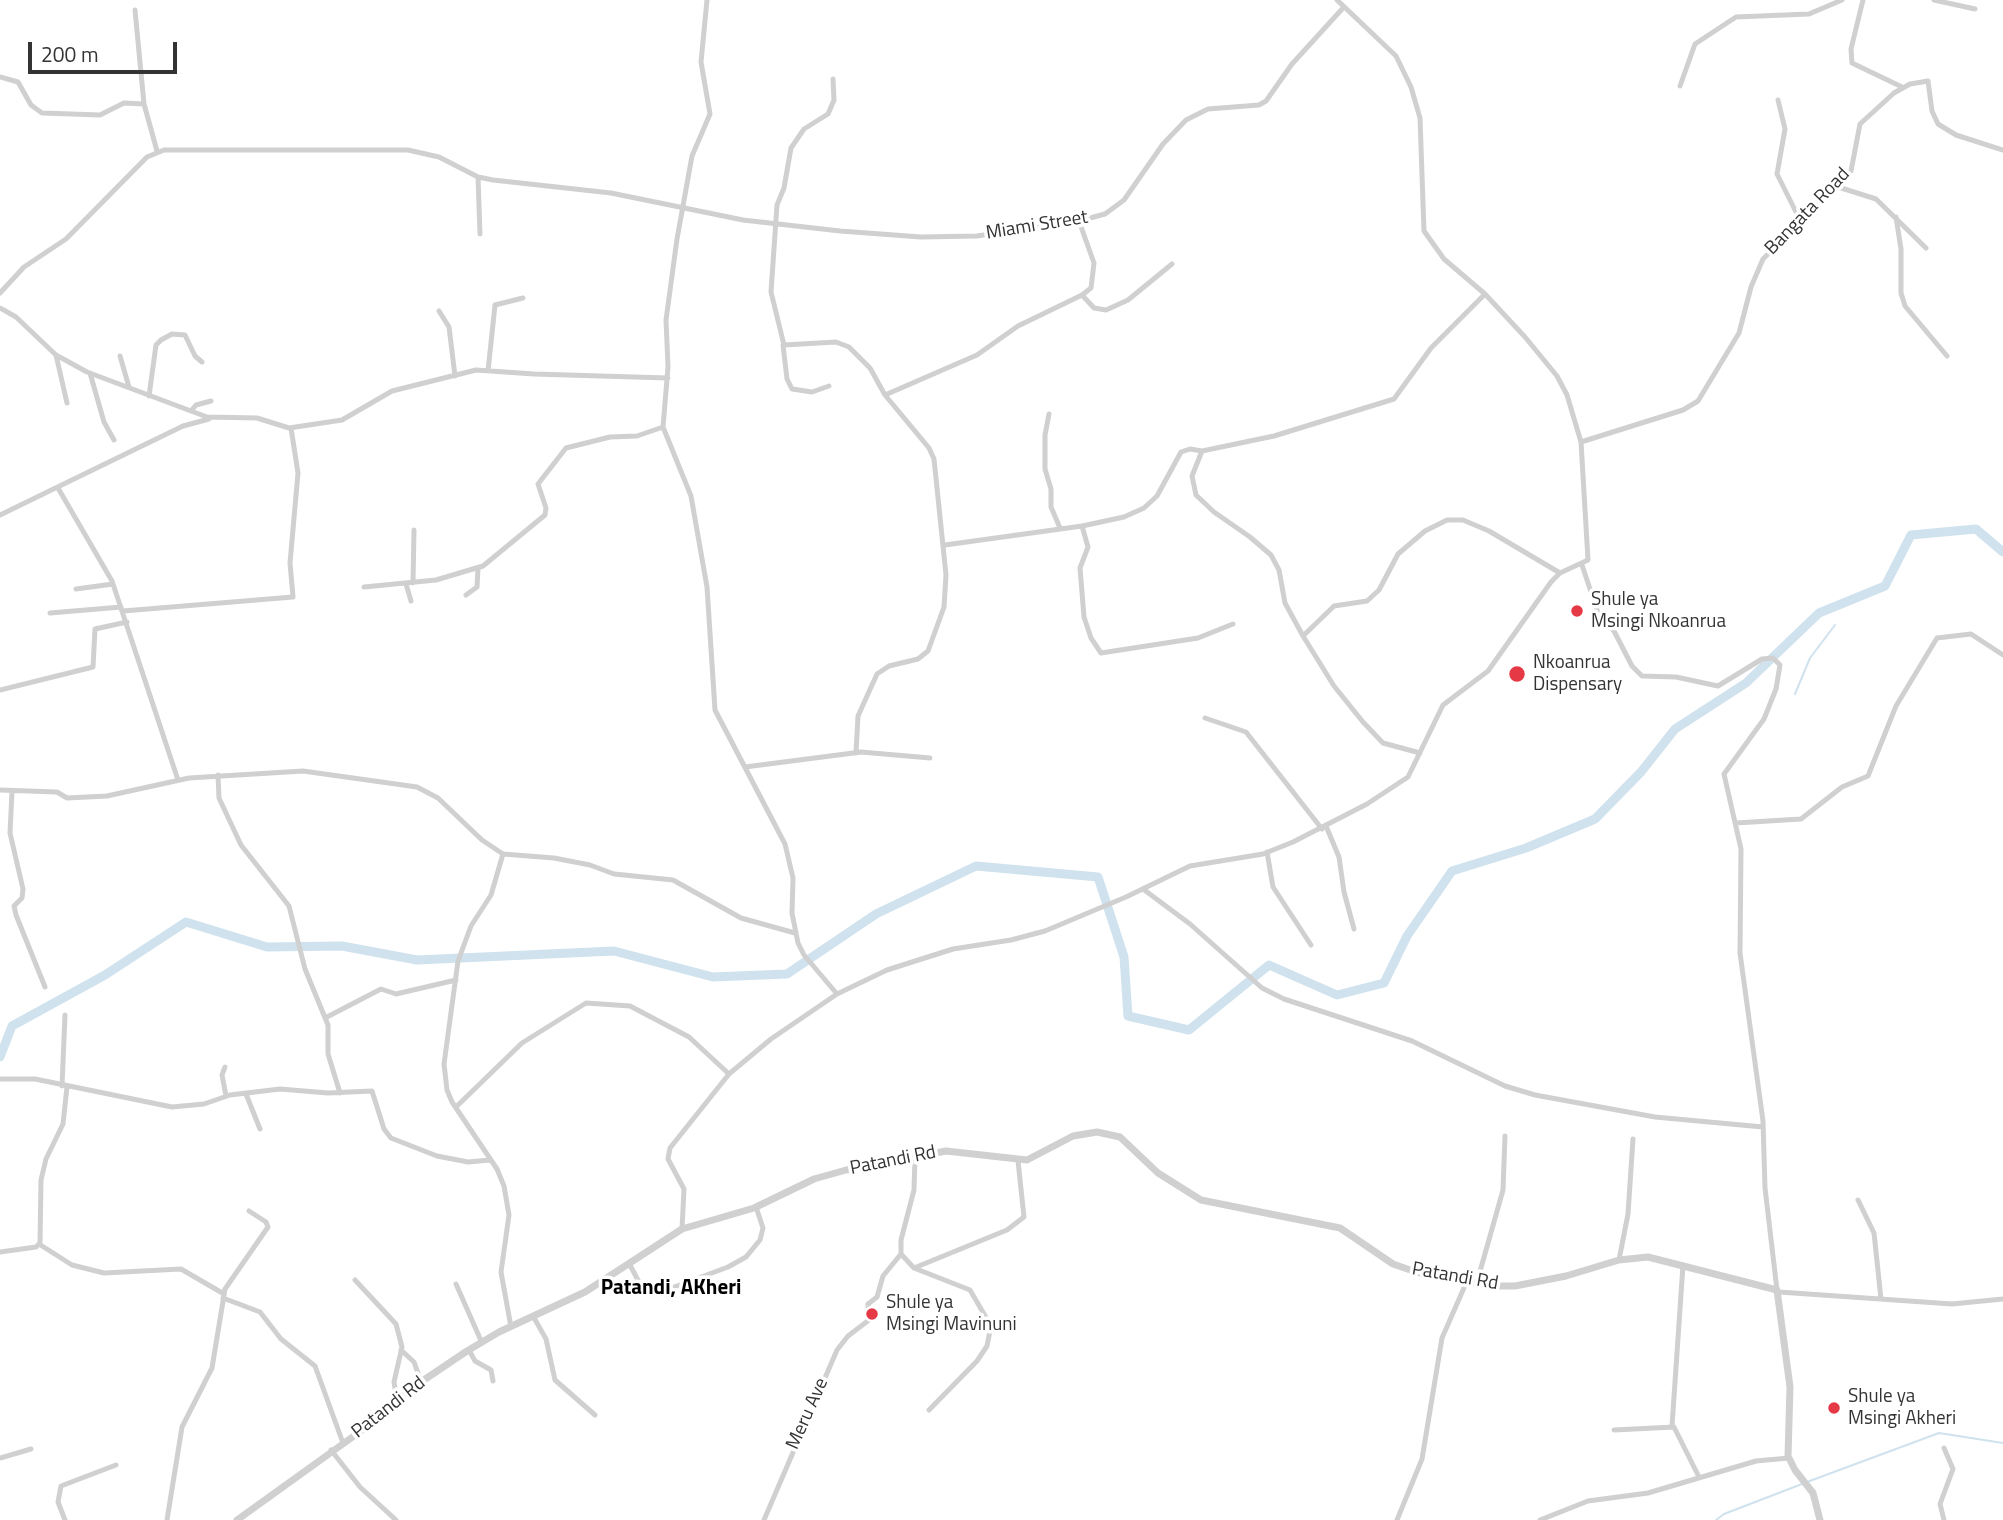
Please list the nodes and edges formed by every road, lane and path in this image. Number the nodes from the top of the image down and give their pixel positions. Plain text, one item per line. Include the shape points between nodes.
1 (708, 0) edge
2 (1338, 0) edge
3 (1842, 0) edge
4 (1863, 0) edge
5 (1934, 0) edge
6 (1343, 8) junction
7 (1975, 9) dead end
8 (135, 10) dead end
9 (0, 77) edge
10 (833, 79) dead end
11 (1680, 86) dead end
12 (1902, 88) junction
13 (1778, 100) dead end
14 (144, 104) junction
15 (2003, 150) edge
16 (157, 151) junction
17 (478, 177) junction
18 (1835, 186) junction
19 (682, 207) junction
20 (1896, 217) junction
21 (1800, 220) junction
22 (1079, 221) junction
23 (775, 223) junction
24 (481, 234) dead end
25 (1926, 248) dead end
26 (1172, 264) dead end
27 (0, 293) edge
28 (1082, 295) junction
29 (1485, 295) junction
30 (523, 298) dead end
31 (0, 308) edge
32 (439, 312) dead end
33 (783, 345) junction
34 (56, 355) junction
35 (120, 356) dead end
36 (1947, 356) dead end
37 (201, 362) dead end
38 (488, 371) junction
39 (90, 373) junction
40 (454, 376) junction
41 (668, 378) junction
42 (829, 386) dead end
43 (129, 387) junction
44 (885, 395) junction
45 (149, 396) junction
46 (211, 401) dead end
47 (67, 403) dead end
48 (191, 411) junction
49 (1049, 414) dead end
50 (213, 418) junction
51 (291, 428) junction
52 (663, 428) junction
53 (114, 440) dead end
54 (1581, 442) junction
55 (1202, 451) junction
56 (58, 488) junction
57 (0, 515) edge
58 (1082, 526) junction
59 (1060, 528) junction
60 (414, 530) dead end
61 (944, 545) junction
62 (1582, 565) junction
63 (478, 568) junction
64 (1560, 573) junction
65 (413, 583) junction
66 (113, 584) junction
67 (406, 584) junction
68 (364, 587) dead end
69 (76, 589) dead end
70 (466, 595) dead end
71 (411, 601) dead end
72 (122, 609) junction
73 (50, 612) dead end
74 (127, 622) junction
75 (1233, 624) dead end
76 (1303, 636) junction
77 (2003, 655) edge
78 (0, 690) edge
79 (1205, 718) dead end
80 (856, 753) junction
81 (1420, 753) junction
82 (930, 758) dead end
83 (745, 766) junction
84 (218, 775) junction
85 (178, 779) junction
86 (0, 790) edge
87 (12, 792) junction
88 (1736, 823) junction
89 (1324, 827) junction
90 (1267, 852) junction
91 (503, 854) junction
92 (1143, 889) junction
93 (1354, 929) dead end
94 (795, 933) junction
95 (1311, 945) dead end
96 (456, 980) junction
97 (45, 987) dead end
98 (837, 994) junction
99 (65, 1015) dead end
100 (325, 1018) junction
101 (225, 1067) dead end
102 (729, 1073) junction
103 (0, 1079) edge
104 (64, 1087) junction
105 (340, 1093) junction
106 (246, 1094) junction
107 (226, 1096) junction
108 (204, 1098) dead end
109 (215, 1099) junction
110 (456, 1107) junction
111 (1763, 1127) junction
112 (260, 1129) dead end
113 (1505, 1136) dead end
114 (1633, 1139) dead end
115 (915, 1157) junction
116 (490, 1160) junction
117 (1018, 1161) junction
118 (1858, 1200) dead end
119 (756, 1207) junction
120 (249, 1211) dead end
121 (682, 1229) junction
122 (39, 1244) junction
123 (0, 1252) edge
124 (901, 1254) junction
125 (1619, 1260) junction
126 (629, 1263) junction
127 (1684, 1265) junction
128 (914, 1268) junction
129 (355, 1280) dead end
130 (1467, 1281) junction
131 (1477, 1282) junction
132 (456, 1284) dead end
133 (1778, 1291) junction
134 (223, 1296) junction
135 (1881, 1299) junction
136 (2003, 1299) edge
137 (533, 1316) junction
138 (512, 1327) junction
139 (482, 1343) junction
140 (401, 1350) junction
141 (468, 1350) junction
142 (493, 1381) dead end
143 (421, 1382) junction
144 (397, 1400) junction
145 (929, 1410) dead end
146 (595, 1415) dead end
147 (1672, 1426) junction
148 (1614, 1430) dead end
149 (343, 1443) junction
150 (1944, 1448) dead end
151 (31, 1450) dead end
152 (331, 1450) junction
153 (0, 1458) edge
154 (1789, 1458) junction
155 (116, 1465) dead end
156 (1699, 1477) junction
157 (65, 1520) edge
158 (167, 1520) edge
159 (237, 1520) edge
160 (396, 1520) edge
161 (764, 1520) edge
162 (1397, 1520) edge
163 (1540, 1520) edge
164 (1820, 1520) edge
165 (1944, 1520) edge

1 - 19 street via 701,62 709,114 692,156
2 - 6 street
3 - 11 street via 1801,15 1736,17 1695,44
4 - 12 street via 1850,49 1852,63
5 - 7 street
6 - 22 street, Miami Street via 1297,57 1266,101 1208,109 1186,120 1163,144 1125,200 1105,214
6 - 29 street via 1383,42 1405,73 1419,118 1422,228 1444,259
8 - 14 street
9 - 14 street via 18,82 41,113 100,116 124,103
10 - 23 street via 834,100 828,114 804,129 792,148
12 - 15 street via 1928,81 1938,124
12 - 18 street, Bangata Road via 1860,124 1853,167
13 - 21 street via 1785,129 1777,174
14 - 16 street
16 - 17 street via 408,150 439,157
16 - 27 street via 66,239 24,267
17 - 19 street, Miami Street via 611,193
17 - 24 street
18 - 20 street via 1869,195
18 - 21 street, Bangata Road
19 - 23 street, Miami Street
19 - 41 street via 667,306
20 - 25 street
20 - 36 street via 1905,306
21 - 54 street, Bangata Road via 1763,259 1739,333 1698,401 1683,410
22 - 23 street, Miami Street via 955,237
22 - 28 street via 1094,272 1091,288
23 - 33 street via 770,288
26 - 28 street via 1137,294 1106,310 1094,308
28 - 44 street via 1029,319 963,362
29 - 54 street via 1557,376
29 - 55 street via 1431,348 1394,399 1274,436
30 - 38 street via 498,302 493,308
31 - 34 street
32 - 40 street via 449,327
33 - 42 street via 792,389 812,392
33 - 44 street via 843,344 870,368
34 - 39 street
34 - 47 street
35 - 43 street
37 - 45 street via 186,335 172,334 161,340 156,345
38 - 40 street
38 - 41 street
39 - 43 street
39 - 53 street
40 - 51 street via 392,391 342,420
41 - 52 street
43 - 45 street
44 - 61 street via 933,455
45 - 48 street
46 - 48 street via 196,404
48 - 50 street
49 - 59 street via 1045,469 1051,507
50 - 51 street via 257,418
50 - 56 street via 183,426
51 - 72 street via 298,472 291,553 293,597
52 - 63 street via 566,448 538,484 545,515
52 - 83 street via 691,496 707,587 715,710
54 - 62 street via 1590,548
55 - 58 street via 1181,452 1157,496 1144,508
55 - 76 street via 1192,476 1194,491 1214,513 1271,555 1285,603
56 - 57 street
56 - 66 street
58 - 59 street
58 - 75 street via 1087,547 1080,568 1084,617 1099,652 1198,638
59 - 61 street
60 - 65 street
61 - 80 street via 944,607 928,651 877,674 858,716
62 - 64 street
62 - 88 street via 1599,615 1639,674 1718,687 1762,659 1771,657 1779,664 1764,719 1724,774
63 - 65 street
63 - 70 street via 477,587
64 - 76 street via 1489,531 1463,520 1447,520 1425,531 1398,554 1379,590 1367,601 1334,606
64 - 81 street via 1488,671 1443,705
65 - 67 street
66 - 69 street
66 - 72 street
67 - 68 street
67 - 71 street
72 - 73 street
72 - 74 street
74 - 78 street via 95,629 93,667
74 - 85 street
76 - 81 street via 1334,686 1378,739
77 - 88 street via 1968,634 1937,638 1896,706 1868,776 1842,787 1801,818
79 - 89 street via 1246,732
80 - 82 street
80 - 83 street
81 - 89 street via 1405,780
83 - 94 street via 785,844 793,878
84 - 85 street
84 - 91 street via 303,771 416,787 438,797
84 - 100 street via 219,798 241,845 289,906 305,968
85 - 87 street via 107,796 67,798 57,792
86 - 87 street
87 - 97 street via 10,833 23,889 14,906
88 - 111 street via 1742,866 1740,953
89 - 90 street
89 - 93 street via 1342,865
90 - 92 street via 1190,866
90 - 95 street via 1273,887
91 - 94 street via 554,858 614,874 673,880 741,918
91 - 96 street via 491,895 460,954
92 - 98 street via 1045,930 924,958
92 - 111 street via 1262,988 1412,1041 1505,1086 1655,1117
94 - 98 street via 804,955
96 - 100 street via 396,995 381,989
96 - 110 street via 444,1064 447,1090
98 - 102 street
99 - 104 street
100 - 105 street via 327,1051
101 - 107 street
102 - 110 street via 689,1037 630,1006 586,1003 522,1043
102 - 121 street via 670,1149 668,1159 684,1189
103 - 104 street via 35,1079
104 - 109 street via 159,1106 193,1106
104 - 122 street via 63,1124 41,1180
105 - 106 street via 281,1088
105 - 116 street via 373,1091 385,1132 406,1146 463,1161
106 - 107 street
106 - 112 street
107 - 109 street
108 - 109 street
110 - 116 street
111 - 133 street via 1765,1188
113 - 131 street via 1503,1190
114 - 125 street via 1628,1214
115 - 117 street, Patandi Rd via 951,1152
115 - 119 street, Patandi Rd via 814,1179
115 - 124 street via 914,1190
116 - 138 street via 502,1177 508,1209 501,1272
117 - 128 street via 1024,1217 1007,1230
117 - 130 street, Patandi Rd via 1083,1134 1116,1135 1158,1173 1201,1200 1340,1228 1398,1267
118 - 135 street via 1875,1240
119 - 121 street, Patandi Rd
119 - 126 street via 763,1228 760,1240 746,1257 728,1267 653,1295 642,1288
120 - 134 street via 268,1227
121 - 126 street, Patandi Rd
122 - 123 street
122 - 134 street via 72,1265 104,1273 181,1269
124 - 128 street
124 - 161 street, Meru Ave via 883,1276 877,1297 868,1304 869,1320 837,1350
125 - 127 street, Patandi Rd via 1648,1257
125 - 131 street, Patandi Rd via 1523,1286
126 - 137 street, Patandi Rd via 585,1292
127 - 133 street, Patandi Rd
127 - 147 street
128 - 145 street via 970,1290 991,1326 987,1346 977,1361
129 - 140 street via 393,1318
130 - 131 street, Patandi Rd
130 - 162 street via 1442,1338 1421,1465
132 - 139 street
133 - 135 street
133 - 154 street via 1791,1395
134 - 149 street via 260,1312 281,1339 315,1366
134 - 158 street via 212,1368 182,1427
135 - 136 street via 1952,1304
137 - 138 street, Patandi Rd
137 - 146 street via 548,1346 555,1380
138 - 139 street, Patandi Rd
139 - 141 street, Patandi Rd
140 - 143 street via 414,1362
140 - 144 street via 394,1382
141 - 142 street via 475,1361 491,1370
141 - 143 street, Patandi Rd
143 - 144 street, Patandi Rd
144 - 149 street, Patandi Rd
147 - 148 street
147 - 156 street
149 - 152 street, Patandi Rd
150 - 165 street via 1953,1469 1940,1504
151 - 153 street
152 - 159 street, Patandi Rd
152 - 160 street via 360,1487
154 - 156 street via 1756,1461
154 - 164 street via 1811,1490
155 - 157 street via 61,1486 58,1502
156 - 163 street via 1648,1493 1588,1501

